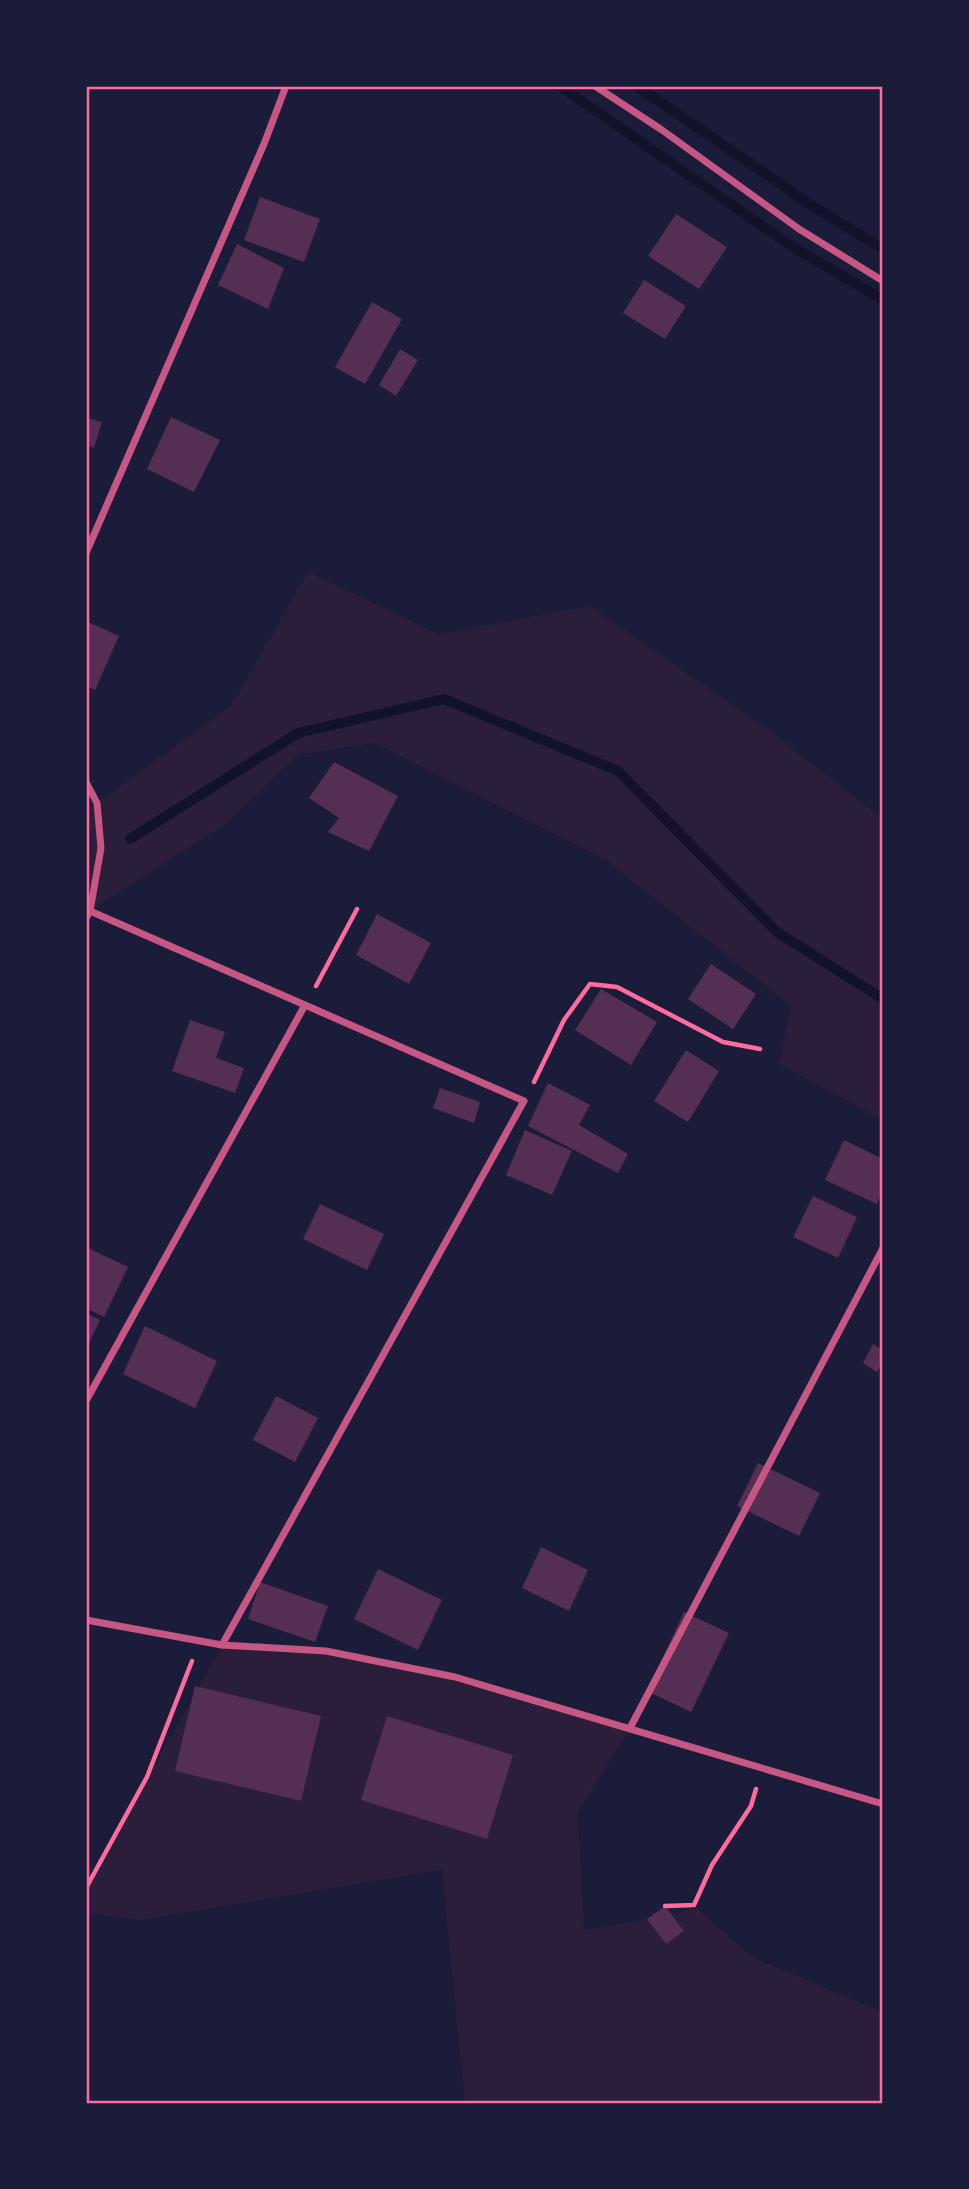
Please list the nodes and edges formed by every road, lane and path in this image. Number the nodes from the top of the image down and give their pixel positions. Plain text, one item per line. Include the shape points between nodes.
1 (286, 86) edge
2 (595, 86) edge
3 (883, 281) edge
4 (86, 553) edge
5 (86, 782) edge
6 (357, 909) dead end
7 (88, 914) edge
8 (305, 1005) junction
9 (760, 1049) dead end
10 (524, 1101) junction
11 (883, 1248) edge
12 (86, 1401) edge
13 (86, 1619) edge
14 (201, 1640) junction
15 (222, 1645) junction
16 (630, 1728) junction
17 (757, 1766) junction
18 (883, 1804) edge
19 (86, 1888) edge
20 (666, 1906) dead end

1 - 4 street
2 - 3 street via 799,229
5 - 7 street via 97,803 101,848
6 - 8 path
7 - 8 street
8 - 10 street
8 - 12 street
9 - 10 path via 723,1042 617,987 590,984 564,1020
10 - 15 street
11 - 16 street
13 - 14 street
14 - 15 street
14 - 19 path via 146,1777
15 - 16 street via 326,1651 375,1660 455,1677
16 - 17 street
17 - 18 street
17 - 20 path via 751,1806 712,1865 694,1905

